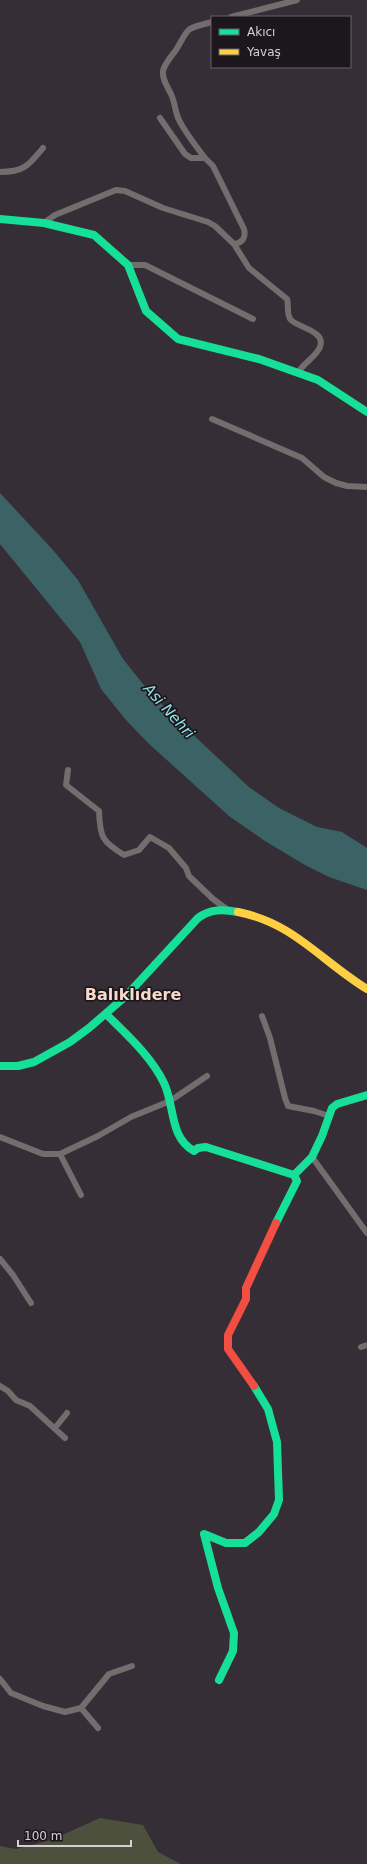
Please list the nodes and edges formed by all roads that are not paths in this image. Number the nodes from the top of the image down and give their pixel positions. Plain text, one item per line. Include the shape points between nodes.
1 (297, 0) edge
2 (235, 16) edge
3 (211, 22) edge
4 (160, 118) dead end
5 (43, 148) dead end
6 (205, 158) junction
7 (0, 172) edge
8 (0, 219) edge
9 (44, 223) junction
10 (234, 244) junction
11 (128, 265) junction
12 (253, 319) dead end
13 (298, 373) junction
14 (367, 412) edge
15 (212, 419) dead end
16 (367, 487) edge
17 (68, 770) dead end
18 (228, 910) junction
19 (367, 989) edge
20 (106, 1014) junction
21 (262, 1016) dead end
22 (0, 1066) edge
23 (207, 1076) dead end
24 (367, 1095) edge
25 (170, 1101) junction
26 (329, 1116) junction
27 (0, 1137) edge
28 (60, 1154) junction
29 (312, 1157) junction
30 (294, 1175) junction
31 (81, 1195) dead end
32 (367, 1233) edge
33 (0, 1259) edge
34 (31, 1303) dead end
35 (0, 1386) edge
36 (67, 1413) dead end
37 (56, 1428) junction
38 (65, 1438) dead end
39 (132, 1666) dead end
40 (0, 1679) edge
41 (219, 1680) dead end
42 (81, 1708) junction
43 (98, 1728) dead end

1 - 2 street
3 - 6 street via 188,28 165,64 163,72 178,119
4 - 6 street via 185,154 191,158
5 - 7 street via 25,168
6 - 10 street via 218,175 244,229 243,240
8 - 9 street
9 - 10 street via 55,215 116,190 125,191 163,208 208,222
9 - 11 street via 94,235
10 - 13 street via 249,268 287,299 288,316 292,321 319,337 319,348
11 - 12 street via 145,265
11 - 13 street via 146,311 178,339 259,358
13 - 14 street via 318,380
15 - 16 street via 302,458 324,477 336,483
17 - 18 street via 66,786 99,812 99,830 106,843 124,855 139,850 150,837 169,848 186,868 189,876
18 - 19 street via 267,921 290,931
18 - 20 street via 211,911 198,917
20 - 22 street via 62,1048 40,1059 26,1065
20 - 25 street via 148,1058 168,1092
21 - 26 street via 288,1106
23 - 25 street
24 - 26 street via 337,1104
25 - 28 street via 131,1117
25 - 30 street via 175,1130 188,1149 194,1152 198,1148 206,1147
26 - 29 street
27 - 28 street via 43,1154
28 - 31 street
29 - 30 street
29 - 32 street
30 - 41 street via 297,1181 293,1192 246,1288 246,1299 228,1335 228,1349 268,1409 277,1442 279,1500 274,1514 259,1532 245,1543 226,1543 204,1534 218,1588 234,1633 233,1651
33 - 34 street
35 - 37 street
36 - 37 street
37 - 38 street
39 - 42 street via 109,1674
40 - 42 street via 11,1693 42,1706 64,1712
42 - 43 street

